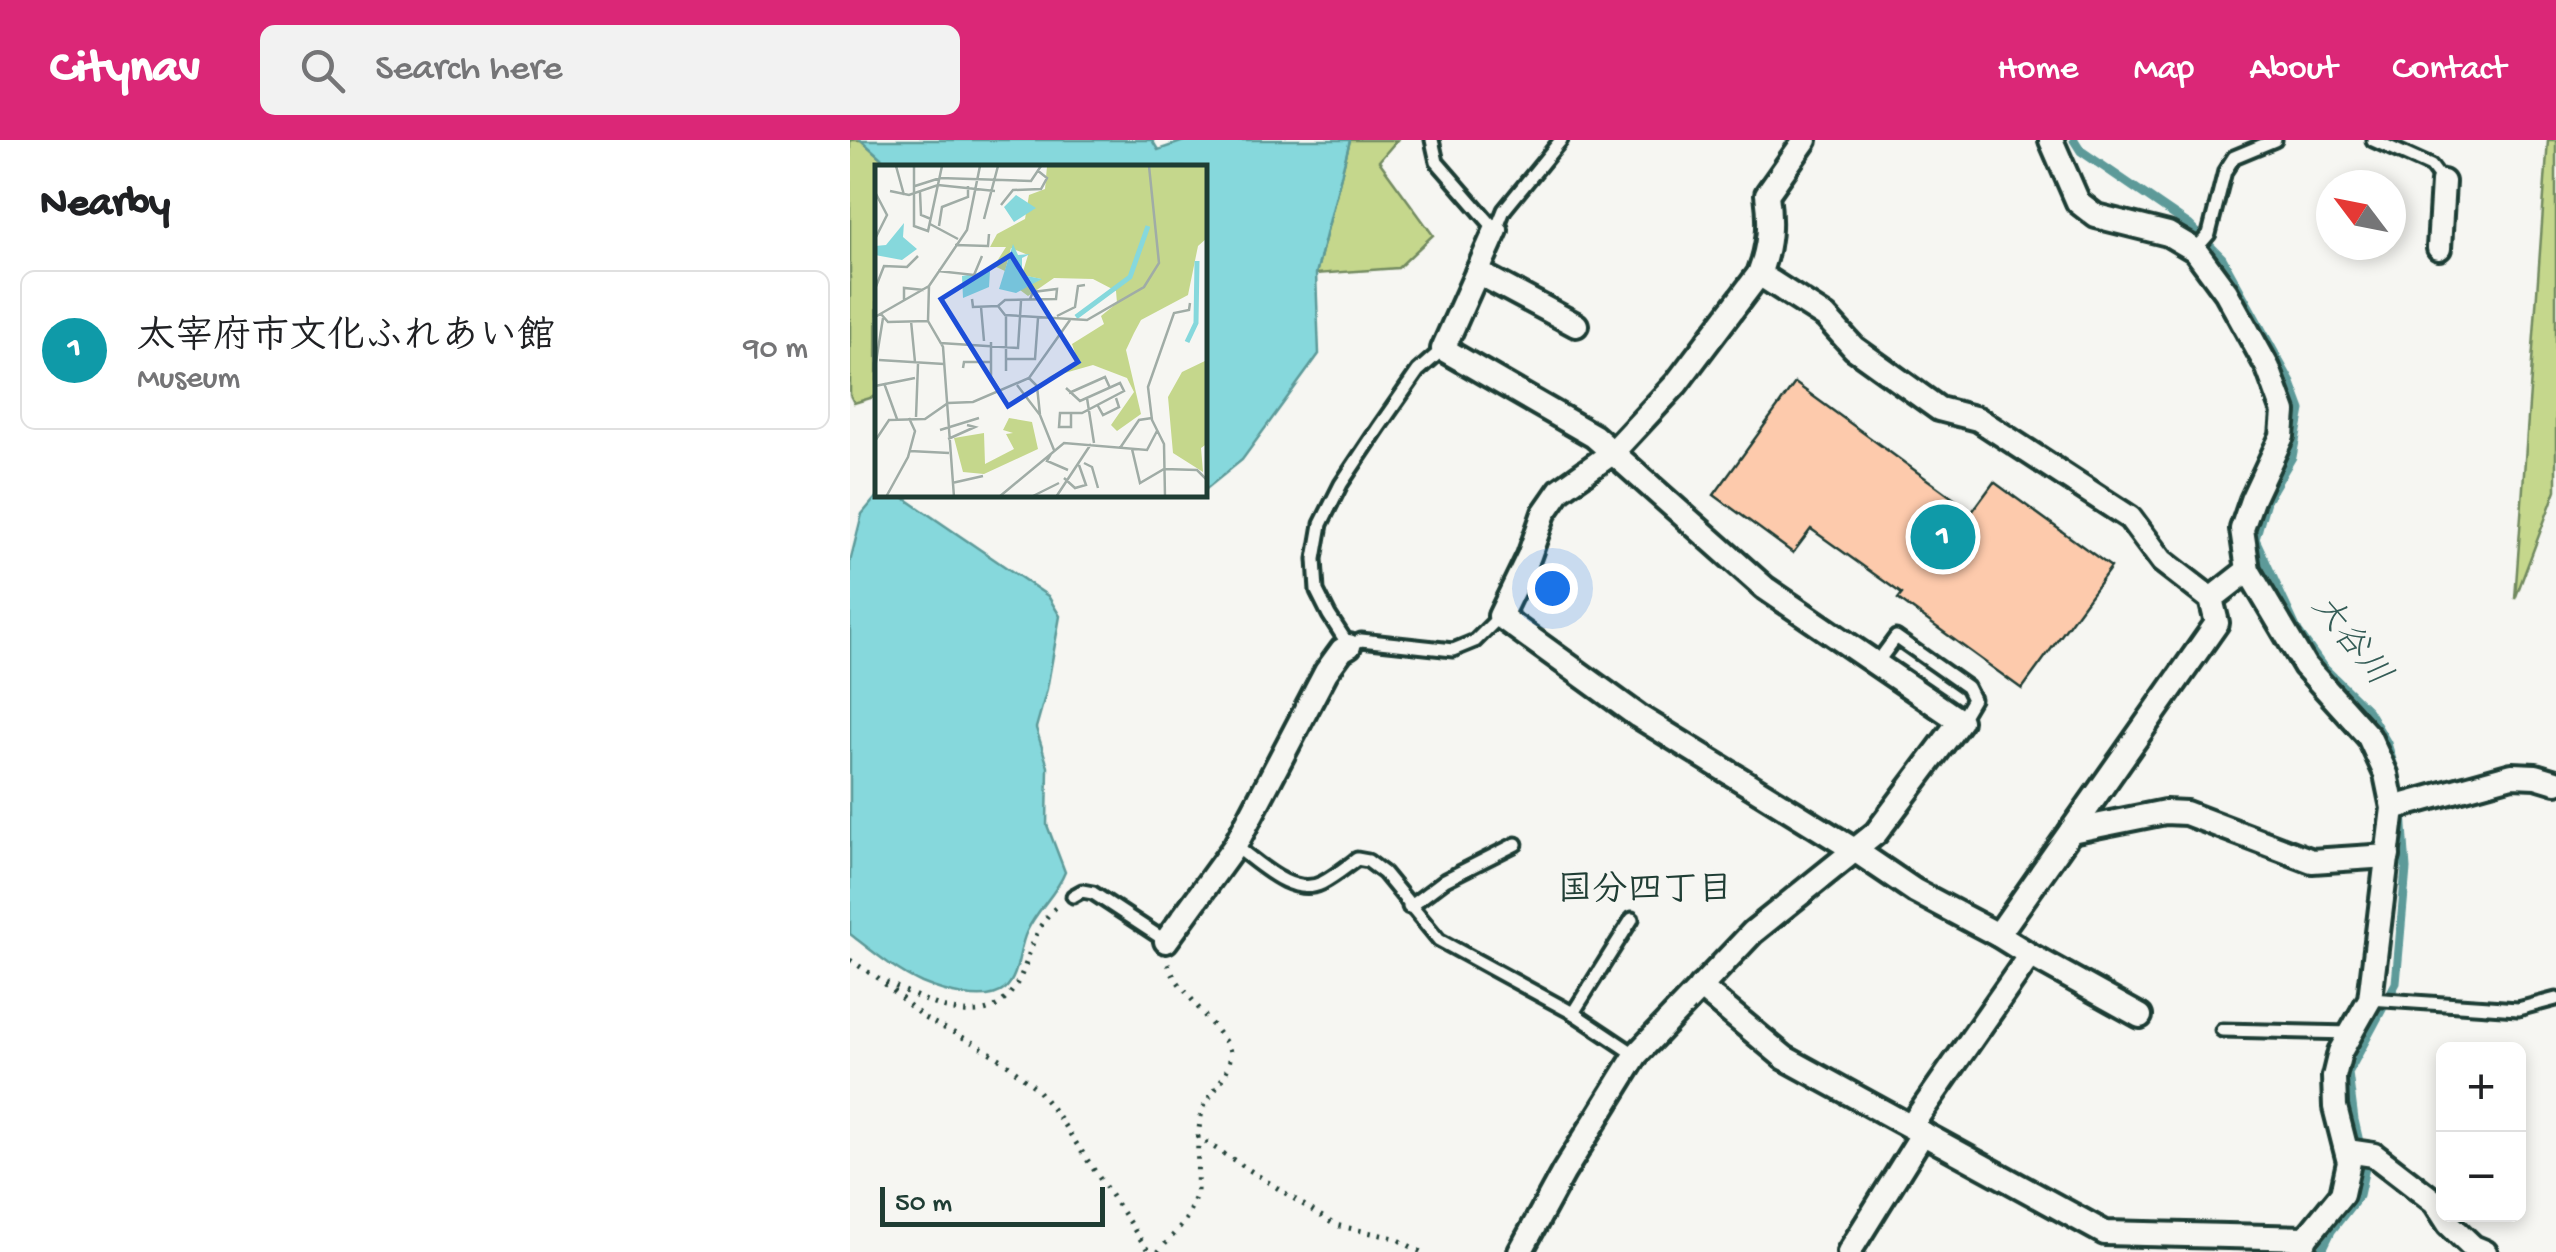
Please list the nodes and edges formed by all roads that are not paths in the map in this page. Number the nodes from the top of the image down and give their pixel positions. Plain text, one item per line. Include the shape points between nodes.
1 (1432, 140) edge
2 (1561, 140) edge
3 (1805, 140) edge
4 (2051, 140) edge
5 (2274, 140) edge
6 (2373, 140) edge
7 (2443, 182) joint
8 (1496, 230) junction
9 (2440, 248) dead end
10 (2195, 250) junction
11 (1477, 272) junction
12 (1760, 274) junction
13 (1576, 325) dead end
14 (1443, 349) junction
15 (1612, 453) junction
16 (2248, 570) junction
17 (2212, 599) junction
18 (1500, 616) junction
19 (1348, 646) junction
20 (1876, 664) junction
21 (1960, 721) junction
22 (2556, 782) edge
23 (2393, 808) junction
24 (2071, 831) junction
25 (1516, 844) dead end
26 (1235, 846) junction
27 (1856, 851) junction
28 (2388, 856) junction
29 (1073, 896) road end
30 (1409, 907) junction
31 (1632, 919) dead end
32 (1998, 935) junction
33 (1166, 941) joint
34 (2030, 955) junction
35 (1700, 987) junction
36 (2556, 998) edge
37 (2370, 1000) junction
38 (1573, 1013) junction
39 (2140, 1016) dead end
40 (2222, 1030) dead end
41 (2350, 1033) junction
42 (1636, 1055) junction
43 (1917, 1129) junction
44 (2347, 1151) junction
45 (2138, 1243) edge
46 (2304, 1245) edge
47 (1520, 1252) edge
48 (1848, 1252) edge
49 (2485, 1252) edge

1 - 8 lane via 1437,162
2 - 8 lane via 1504,210
3 - 12 street via 1767,194 1771,225
4 - 10 street via 2078,202 2096,216 2168,234
5 - 10 lane via 2234,157 2209,234
6 - 7 lane via 2432,166
7 - 9 street
8 - 11 street
10 - 16 street via 2260,352 2284,412 2282,436 2242,529
11 - 13 street
11 - 14 street
12 - 15 street via 1676,384
12 - 17 street via 1826,316 1854,348 1939,410 1978,420 2130,518 2162,561
14 - 15 street via 1594,436
14 - 19 lane via 1379,427 1321,524 1317,590
15 - 18 street via 1552,501
15 - 20 street via 1764,588
16 - 17 street
16 - 23 street via 2305,666 2369,737
17 - 24 street via 2218,622
18 - 19 lane via 1475,641 1453,650 1361,640
18 - 27 street via 1638,716
19 - 26 street via 1326,672
20 - 21 street
20 - 21 lane via 1896,637 1967,687 1974,699
21 - 27 street
22 - 23 street via 2512,775
23 - 28 street
24 - 28 street via 2186,812 2312,861
24 - 32 street
25 - 30 lane via 1445,880
26 - 30 lane via 1300,886 1319,885 1356,859 1368,861
26 - 33 street
27 - 32 street
27 - 35 street via 1753,932
28 - 37 street
29 - 33 lane via 1093,893
30 - 38 lane via 1438,940
31 - 38 lane
32 - 34 street
34 - 39 street
34 - 43 street
35 - 42 street
35 - 43 street via 1785,1058
36 - 37 lane via 2518,1009
37 - 41 street
38 - 42 lane
40 - 41 lane
41 - 44 street via 2334,1078 2334,1107
42 - 47 street
43 - 45 street via 2105,1233
43 - 48 street
44 - 46 street via 2342,1194
44 - 49 street via 2374,1155
45 - 46 street

